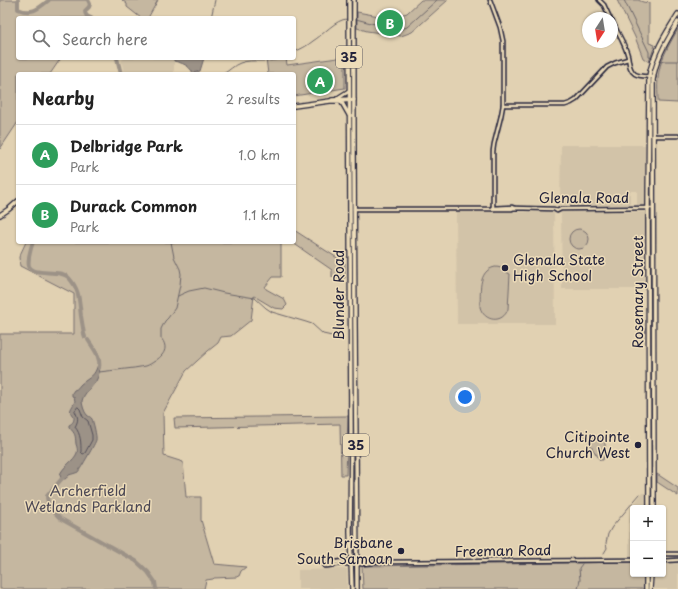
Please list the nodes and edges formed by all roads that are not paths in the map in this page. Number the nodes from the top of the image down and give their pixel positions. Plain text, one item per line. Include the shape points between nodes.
1 (349, 0) edge
2 (354, 0) edge
3 (490, 0) edge
4 (599, 0) edge
5 (607, 12) edge
6 (678, 14) edge
7 (678, 22) edge
8 (618, 34) edge
9 (658, 55) junction
10 (628, 59) junction
11 (655, 61) junction
12 (649, 76) junction
13 (654, 77) junction
14 (349, 91) junction
15 (339, 100) junction
16 (349, 100) junction
17 (354, 100) junction
18 (503, 105) junction
19 (296, 106) edge
20 (349, 116) junction
21 (649, 136) junction
22 (654, 136) junction
23 (678, 136) edge
24 (16, 204) edge
25 (493, 208) junction
26 (648, 208) junction
27 (653, 208) junction
28 (352, 209) junction
29 (0, 215) edge
30 (651, 476) junction
31 (649, 505) edge
32 (654, 505) edge
33 (666, 554) edge
34 (678, 554) edge
35 (630, 560) edge
36 (678, 560) edge
37 (666, 561) edge
38 (352, 563) junction
39 (356, 563) junction
40 (646, 577) edge
41 (651, 577) edge
42 (352, 589) edge
43 (357, 589) edge
44 (646, 589) edge
45 (650, 589) edge

1 - 14 main road, Blunder Road / 35
2 - 17 main road, Blunder Road / 35
3 - 18 street via 503,40
4 - 5 street
6 - 9 main road via 662,40
7 - 9 main road
8 - 10 street
9 - 11 main road
10 - 12 street via 635,74
10 - 18 street via 607,67 576,100 566,105
11 - 12 main road, Rosemary Street
11 - 13 main road, Rosemary Street
12 - 13 street
12 - 21 main road, Rosemary Street
13 - 22 main road, Rosemary Street
14 - 15 main road
14 - 16 main road, Blunder Road / 35
15 - 16 main road
15 - 19 main road
15 - 20 main road
16 - 17 main road
16 - 20 main road, Blunder Road / 35
17 - 28 main road, Blunder Road / 35
18 - 25 street via 493,151
20 - 28 main road, Blunder Road / 35
21 - 22 street
21 - 26 main road, Rosemary Street
22 - 23 street
22 - 27 main road, Rosemary Street
24 - 29 main road
25 - 26 street, Glenala Road via 557,211
25 - 28 street, Glenala Road
26 - 27 street, Glenala Road
26 - 30 main road, Rosemary Street
27 - 30 main road, Rosemary Street
28 - 38 main road, Blunder Road / 35
28 - 39 main road, Blunder Road / 35
30 - 31 main road, Rosemary Street
30 - 32 main road, Rosemary Street
33 - 34 street
35 - 39 street, Freeman Road
36 - 37 street
38 - 38 street via 341,564 325,566 339,561
38 - 39 street, Freeman Road
38 - 42 main road, Blunder Road / 35
39 - 43 main road, Blunder Road / 35
40 - 44 main road
41 - 45 main road

